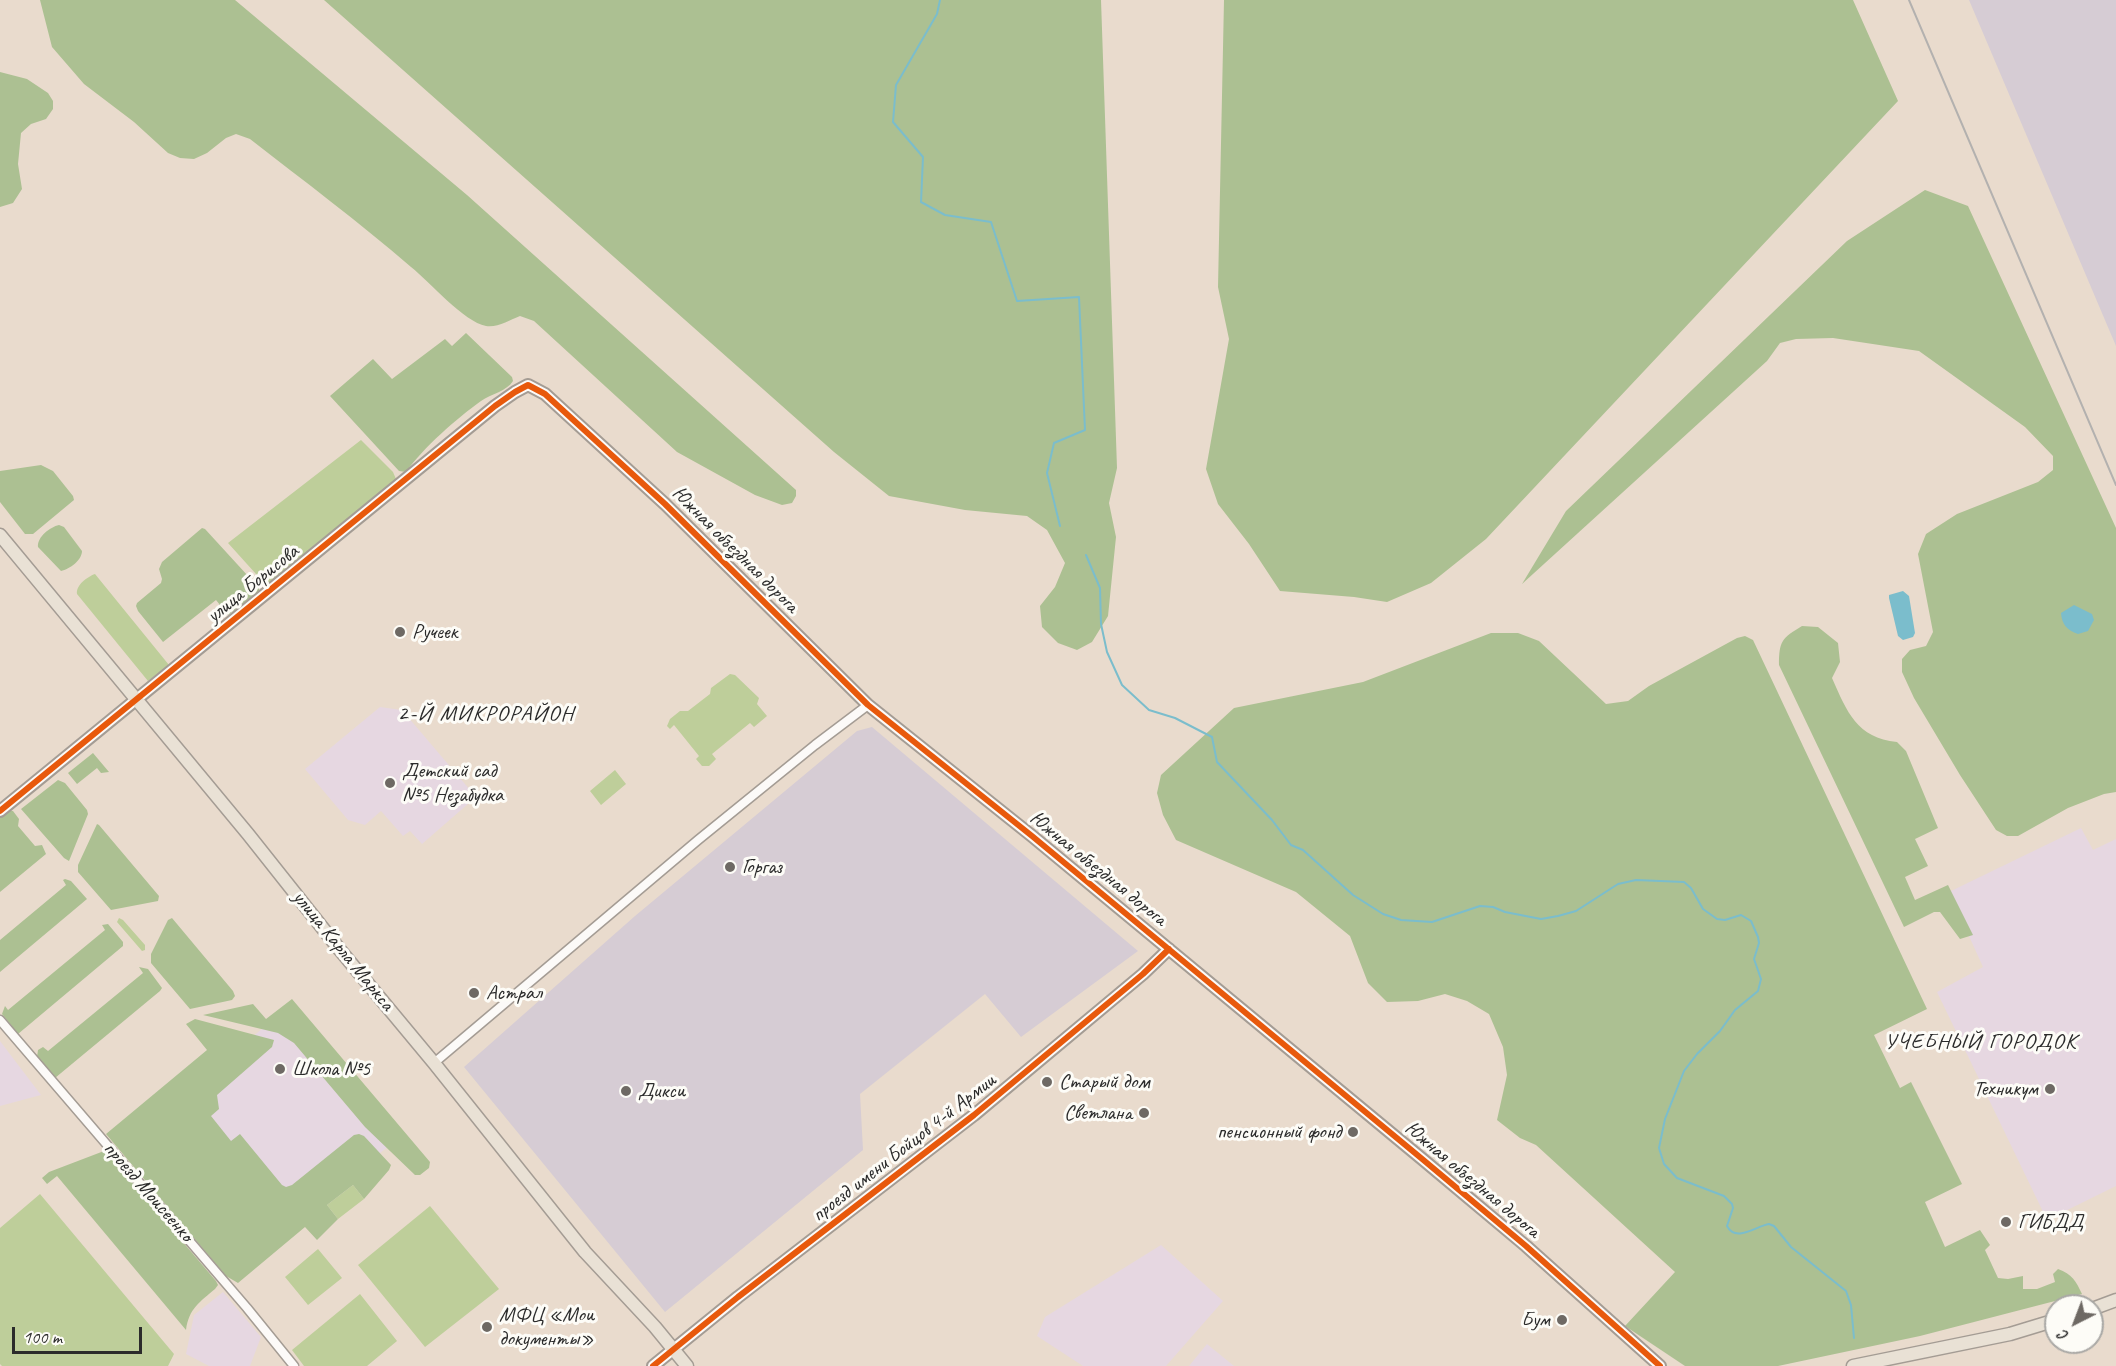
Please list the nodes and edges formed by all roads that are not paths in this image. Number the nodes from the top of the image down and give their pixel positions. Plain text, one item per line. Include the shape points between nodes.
1 (528, 385) joint
2 (0, 535) edge
3 (136, 700) junction
4 (868, 705) junction
5 (0, 811) edge
6 (1169, 949) junction
7 (0, 1020) edge
8 (434, 1063) junction
9 (2044, 1324) edge
10 (673, 1349) junction
11 (294, 1366) edge
12 (653, 1366) edge
13 (687, 1366) edge
14 (1660, 1366) edge
15 (1853, 1366) edge

1 - 3 street, улица Борисова via 495,406
1 - 4 street, Южная объездная дорога via 545,394 659,498
2 - 3 main road, улица Карла Маркса
3 - 5 street, улица Борисова
3 - 8 main road, улица Карла Маркса
4 - 6 street, Южная объездная дорога
4 - 8 street via 698,840
6 - 10 street, проезд имени Бойцов 4-й Армии via 974,1115
6 - 14 street, Южная объездная дорога via 1526,1246
7 - 11 street, проезд Моисеенко
8 - 10 main road, улица Карла Маркса via 585,1252
9 - 15 main road
10 - 12 street, проезд имени Бойцов 4-й Армии
10 - 13 main road, улица Карла Маркса

